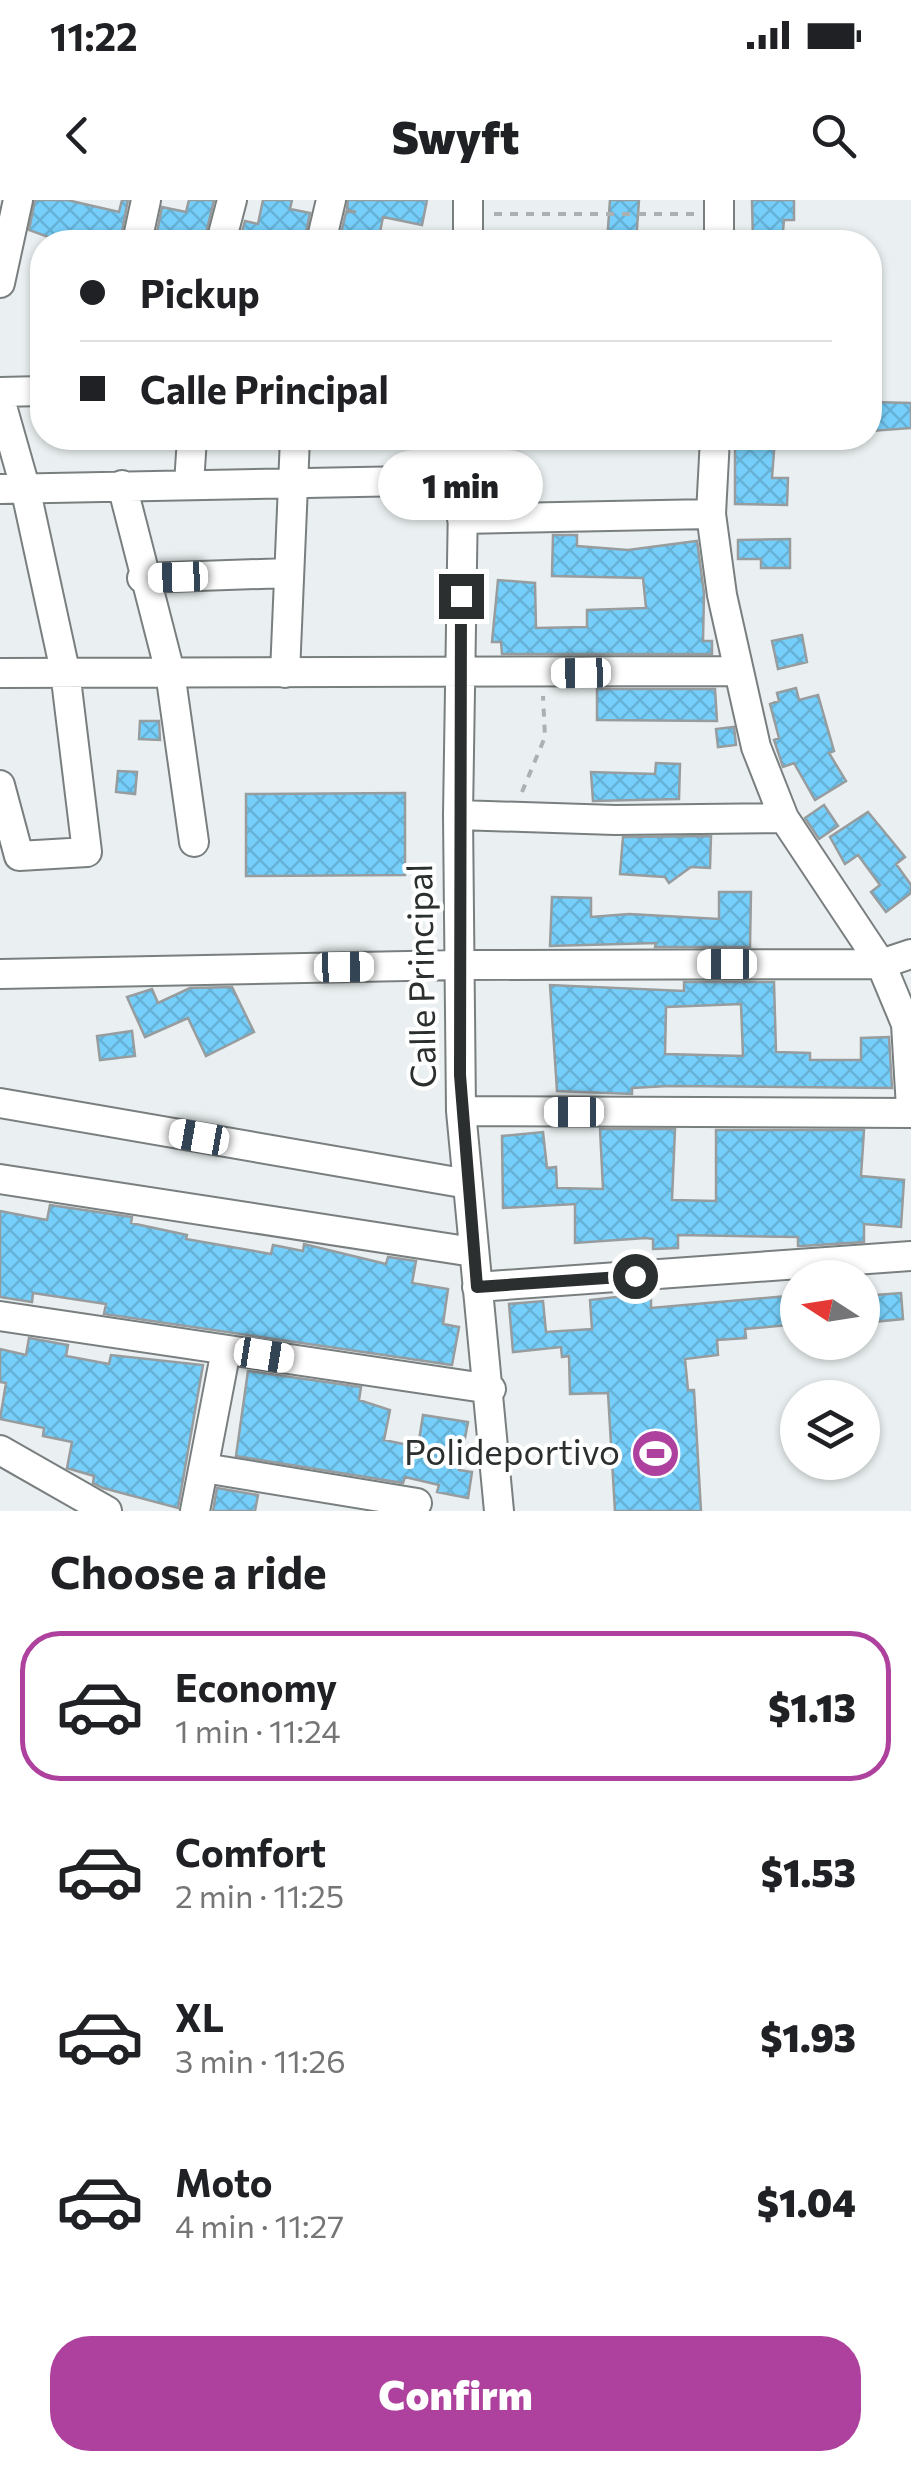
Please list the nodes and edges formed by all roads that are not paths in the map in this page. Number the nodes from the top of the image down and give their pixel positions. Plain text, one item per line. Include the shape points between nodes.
1 (18, 200) edge
2 (146, 200) edge
3 (232, 200) edge
4 (331, 200) edge
5 (140, 230) edge
6 (225, 230) edge
7 (325, 230) edge
8 (0, 283) edge
9 (30, 393) edge
10 (0, 396) edge
11 (191, 450) edge
12 (294, 450) edge
13 (464, 450) edge
14 (714, 450) edge
15 (463, 480) junction
16 (290, 483) junction
17 (189, 484) junction
18 (122, 485) junction
19 (13, 488) edge
20 (711, 514) junction
21 (462, 518) junction
22 (288, 573) junction
23 (142, 578) junction
24 (65, 670) junction
25 (738, 671) junction
26 (170, 672) junction
27 (285, 672) junction
28 (0, 673) edge
29 (459, 674) junction
30 (0, 785) edge
31 (458, 815) junction
32 (784, 818) junction
33 (194, 842) dead end
34 (911, 954) edge
35 (881, 964) junction
36 (458, 965) junction
37 (0, 974) edge
38 (0, 1103) edge
39 (911, 1110) edge
40 (462, 1111) junction
41 (0, 1178) edge
42 (468, 1184) junction
43 (473, 1252) junction
44 (911, 1256) edge
45 (477, 1287) junction
46 (0, 1316) edge
47 (226, 1350) junction
48 (490, 1389) junction
49 (0, 1450) edge
50 (204, 1468) junction
51 (417, 1502) dead end
52 (107, 1511) edge
53 (194, 1511) edge
54 (500, 1511) edge

1 - 8 street
2 - 5 street
3 - 6 street
4 - 7 street
9 - 10 street
10 - 19 street
11 - 17 street
12 - 16 street
13 - 15 street, Calle Principal
14 - 20 street
15 - 16 street
15 - 21 street, Calle Principal
16 - 17 street
16 - 22 street
17 - 18 street
18 - 19 street
18 - 23 street
19 - 24 street
20 - 21 street
20 - 25 street
21 - 29 street, Calle Principal
22 - 23 street
22 - 27 street
23 - 26 street
24 - 26 street
24 - 28 street
24 - 30 street via 86,852 19,856
25 - 29 street
25 - 32 street via 756,747
26 - 27 street
26 - 33 street
27 - 29 street
29 - 31 street, Calle Principal
31 - 32 street
31 - 36 street, Calle Principal
32 - 35 street
34 - 35 street
35 - 36 street
35 - 39 street via 906,1024
36 - 37 street
36 - 40 street, Calle Principal
38 - 42 street
39 - 40 street
40 - 42 street, Calle Principal
41 - 43 street
42 - 43 street, Calle Principal
43 - 45 street, Calle Principal
44 - 45 street
45 - 48 street, Calle Principal
46 - 47 street
47 - 48 street
47 - 50 street
48 - 54 street, Calle Principal
49 - 52 street
50 - 51 street
50 - 53 street

